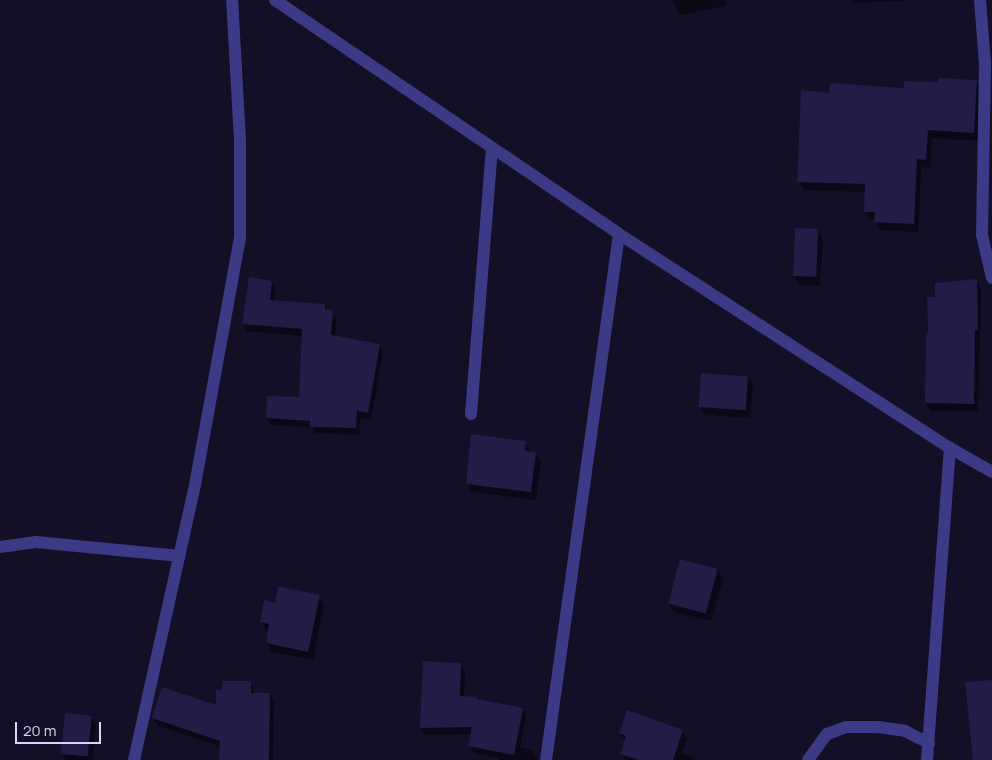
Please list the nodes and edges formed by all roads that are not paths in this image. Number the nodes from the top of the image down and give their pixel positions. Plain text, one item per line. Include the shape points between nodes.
1 (232, 0) edge
2 (275, 0) edge
3 (980, 0) edge
4 (492, 148) junction
5 (619, 234) junction
6 (992, 278) edge
7 (471, 414) dead end
8 (950, 448) junction
9 (992, 472) edge
10 (0, 547) edge
11 (179, 556) junction
12 (928, 743) junction
13 (134, 760) edge
14 (546, 760) edge
15 (808, 760) edge
16 (927, 760) edge

1 - 11 street via 240,141 240,237 199,466
2 - 4 street
3 - 6 street via 985,64 982,235
4 - 5 street
4 - 7 street
5 - 8 street
5 - 14 street
8 - 9 street
8 - 12 street
10 - 11 street via 36,542
11 - 13 street
12 - 15 street via 905,730 846,727 827,734
12 - 16 street

